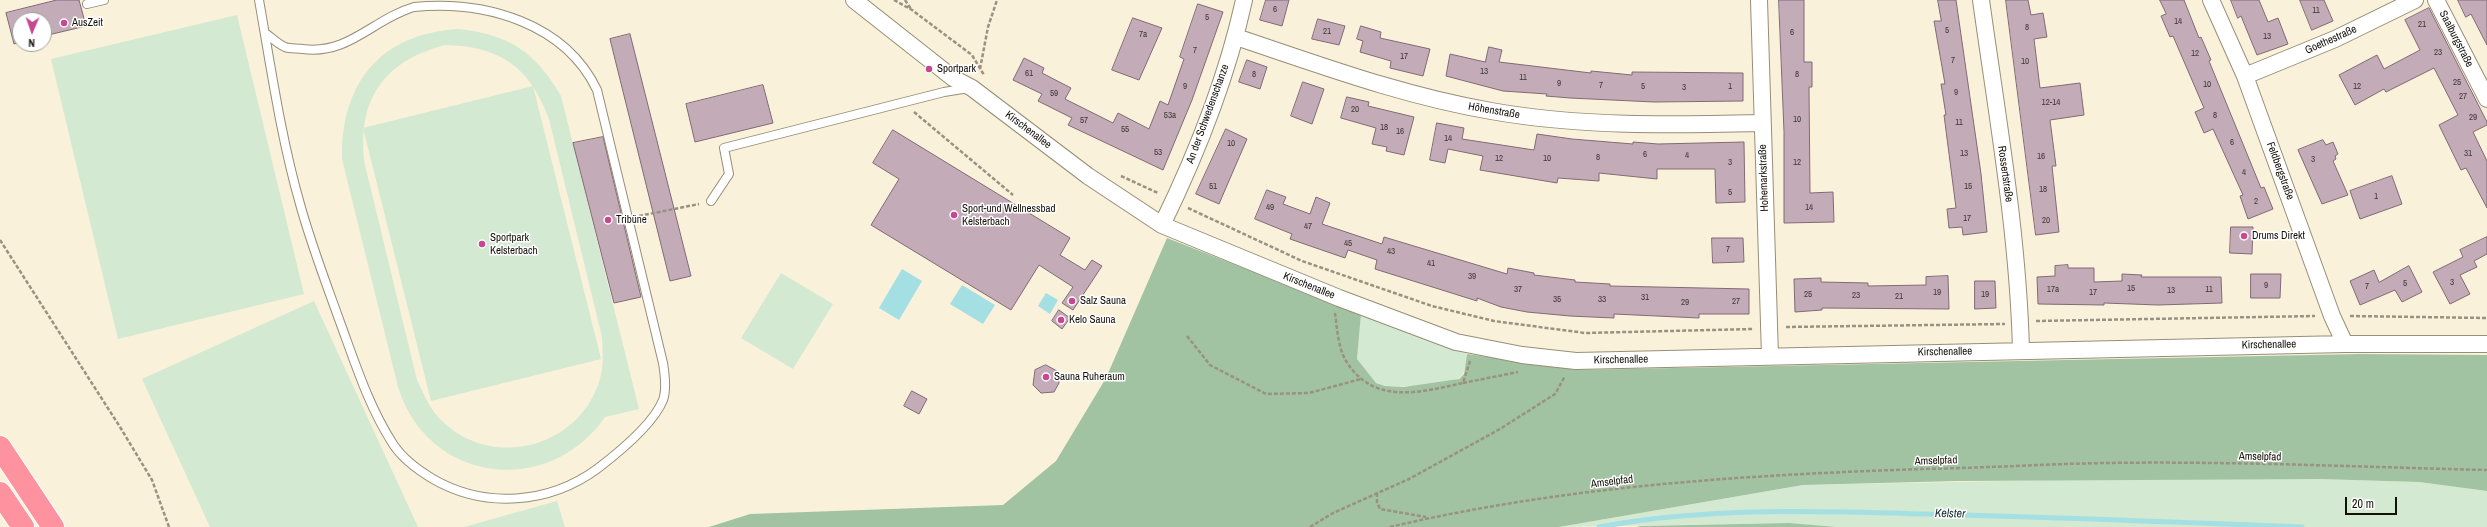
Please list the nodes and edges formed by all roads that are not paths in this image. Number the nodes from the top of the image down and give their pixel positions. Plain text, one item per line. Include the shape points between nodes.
1 (104, 0) edge
2 (259, 0) edge
3 (854, 0) edge
4 (1244, 0) edge
5 (1759, 0) edge
6 (1981, 0) edge
7 (2211, 0) edge
8 (2415, 0) edge
9 (2436, 0) edge
10 (87, 4) dead end
11 (265, 33) junction
12 (1236, 36) junction
13 (2245, 76) junction
14 (972, 88) junction
15 (2487, 99) edge
16 (1762, 123) junction
17 (711, 201) road end
18 (1162, 225) junction
19 (2345, 344) junction
20 (2487, 344) edge
21 (2021, 350) junction
22 (1770, 356) junction
23 (0, 447) edge
24 (0, 493) edge
25 (23, 527) edge
26 (53, 527) edge

1 - 10 lane
2 - 11 lane
3 - 14 street, Kirschenallee via 953,78
4 - 12 street, An der Schwedenschanze
5 - 16 street, Hohemarkstraße
6 - 21 street, Rossertstraße via 2014,229
7 - 13 street, Feldbergstraße
8 - 13 street, Goethestraße via 2335,39
9 - 15 street, Saalburgstraße
11 - 11 lane via 285,141 300,204 355,362 375,413 394,445 418,470 443,484 474,496 502,500 532,497 558,490 586,476 612,458 652,417 663,399 666,382 597,90 588,71 563,42 522,17 481,3 437,2 413,7 391,17 351,42 318,51 284,47
12 - 16 street, Höhenstraße via 1372,83 1491,111 1575,122
12 - 18 street, An der Schwedenschanze via 1212,110
13 - 19 street, Feldbergstraße via 2332,316
14 - 17 lane via 724,148 729,174
14 - 18 street, Kirschenallee via 1088,176
16 - 22 street, Hohemarkstraße
18 - 22 street, Kirschenallee via 1339,298 1474,347 1576,361
19 - 20 street, Kirschenallee
19 - 21 street, Kirschenallee
21 - 22 street, Kirschenallee
23 - 26 highway
24 - 25 highway

